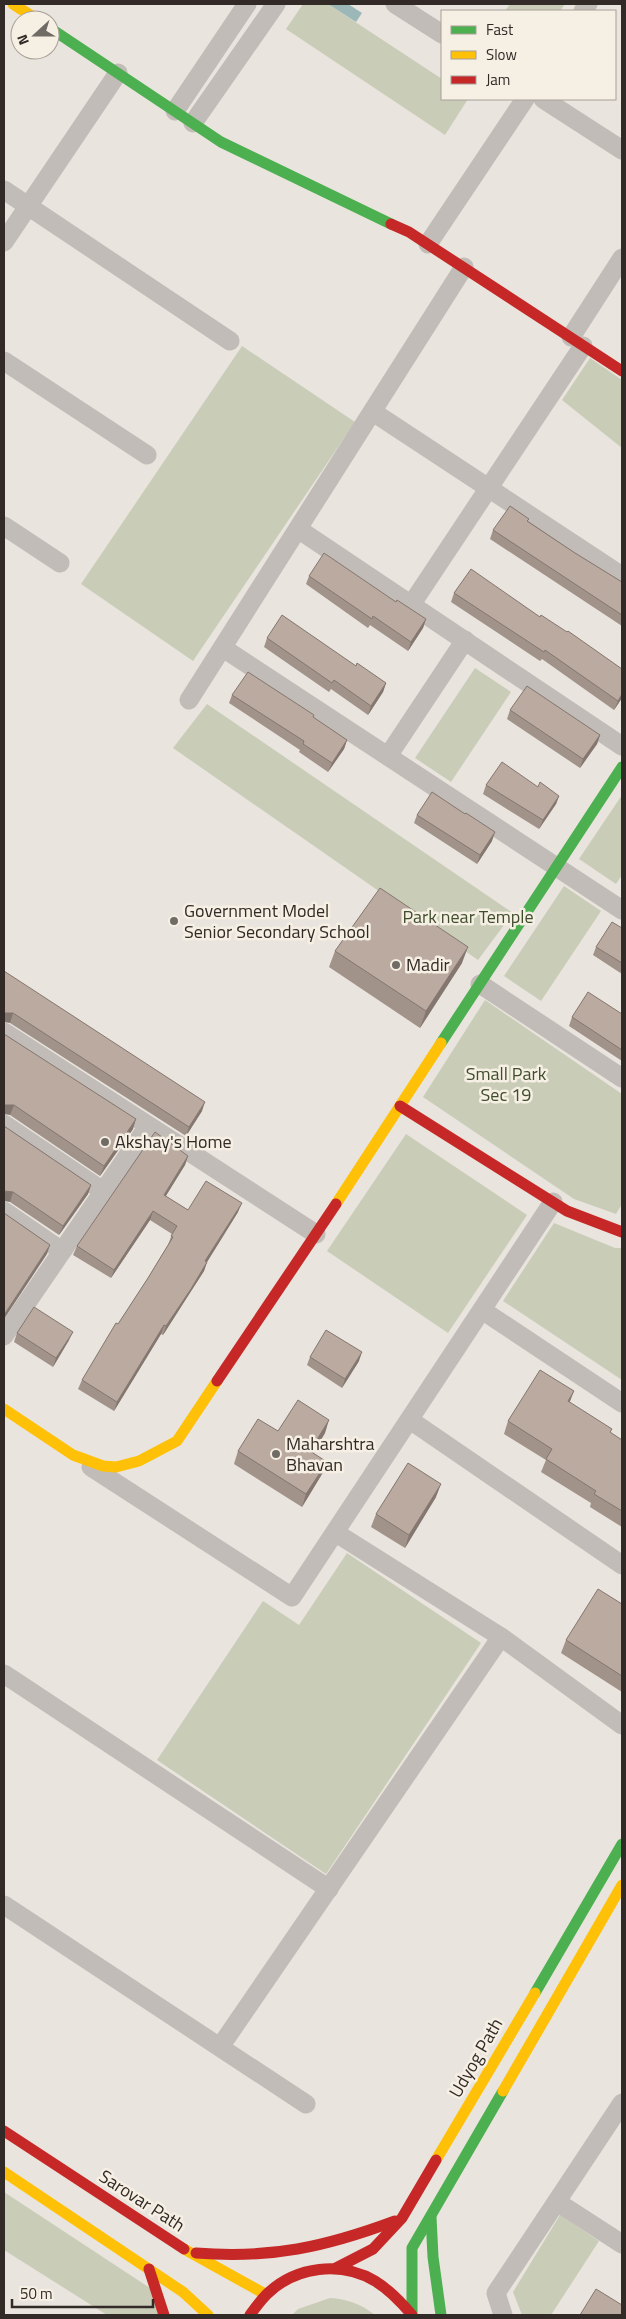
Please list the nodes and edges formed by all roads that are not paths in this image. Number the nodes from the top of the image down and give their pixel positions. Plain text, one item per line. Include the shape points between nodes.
1 (248, 4) edge
2 (276, 4) edge
3 (396, 4) edge
4 (441, 33) edge
5 (60, 35) edge
6 (118, 73) junction
7 (524, 100) edge
8 (545, 100) edge
9 (175, 112) junction
10 (193, 123) junction
11 (622, 150) edge
12 (4, 190) edge
13 (28, 206) junction
14 (4, 242) edge
15 (428, 244) junction
16 (622, 258) edge
17 (464, 268) junction
18 (230, 341) dead end
19 (577, 341) junction
20 (4, 361) edge
21 (622, 371) edge
22 (373, 412) junction
23 (147, 455) dead end
24 (489, 488) junction
25 (4, 526) edge
26 (298, 529) junction
27 (60, 563) dead end
28 (622, 576) edge
29 (411, 605) junction
30 (465, 640) junction
31 (223, 648) junction
32 (189, 700) dead end
33 (622, 746) edge
34 (388, 756) junction
35 (622, 768) edge
36 (557, 867) junction
37 (622, 910) edge
38 (480, 984) junction
39 (4, 1032) edge
40 (622, 1078) edge
41 (400, 1106) junction
42 (4, 1124) edge
43 (148, 1126) junction
44 (103, 1191) junction
45 (554, 1202) junction
46 (4, 1211) edge
47 (621, 1230) edge
48 (316, 1234) junction
49 (62, 1251) junction
50 (482, 1310) junction
51 (4, 1336) edge
52 (622, 1403) edge
53 (4, 1409) edge
54 (410, 1420) junction
55 (84, 1462) junction
56 (336, 1533) junction
57 (622, 1565) edge
58 (501, 1637) junction
59 (4, 1674) edge
60 (622, 1725) edge
61 (622, 1844) edge
62 (622, 1885) edge
63 (329, 1889) junction
64 (4, 1905) edge
65 (220, 2047) junction
66 (306, 2104) dead end
67 (622, 2104) edge
68 (4, 2131) edge
69 (4, 2172) edge
70 (557, 2202) junction
71 (431, 2217) junction
72 (402, 2218) junction
73 (622, 2244) edge
74 (188, 2252) junction
75 (336, 2268) junction
76 (149, 2269) junction
77 (265, 2294) junction
78 (164, 2315) edge
79 (208, 2315) edge
80 (250, 2315) edge
81 (412, 2315) edge
82 (441, 2315) edge
83 (504, 2315) edge

1 - 9 street
2 - 10 street
3 - 4 street
5 - 6 main road
6 - 9 main road
6 - 13 street
7 - 15 street
8 - 11 street
9 - 10 main road
10 - 15 main road via 221,142
12 - 13 street
13 - 14 street
13 - 18 street
15 - 17 main road
16 - 19 street
17 - 19 main road
17 - 22 street
19 - 21 main road
19 - 24 street
20 - 23 street
22 - 24 street
22 - 26 street
24 - 28 street
24 - 29 street
25 - 27 street
26 - 29 street
26 - 31 street
29 - 30 street
30 - 33 street
30 - 34 street
31 - 32 street
31 - 34 street
34 - 36 street
35 - 36 main road
36 - 37 street
36 - 38 main road
38 - 40 street
38 - 41 main road
39 - 43 street
41 - 45 main road
41 - 48 main road
42 - 44 street
43 - 44 street
43 - 48 street
44 - 49 street
45 - 47 main road via 567,1211
45 - 50 street
46 - 49 street
48 - 55 main road via 177,1441 117,1467
49 - 51 street
50 - 52 street
50 - 54 street
53 - 55 main road
54 - 56 street
54 - 57 street
55 - 56 street via 292,1598
56 - 58 street
58 - 60 street
58 - 63 street
59 - 63 street
61 - 72 main road, Udyog Path
62 - 71 main road
63 - 65 street
64 - 65 street
65 - 66 street
67 - 70 street
68 - 74 main road, Sarovar Path
69 - 76 main road
70 - 73 street
70 - 83 street via 496,2293
71 - 81 main road via 412,2248
71 - 82 main road
72 - 74 main road via 358,2235 266,2255
72 - 75 main road, Udyog Path via 373,2249
74 - 77 main road, Sarovar Path
75 - 77 main road via 298,2274
75 - 81 main road via 380,2282
76 - 78 main road
76 - 79 main road via 183,2292
77 - 80 main road

